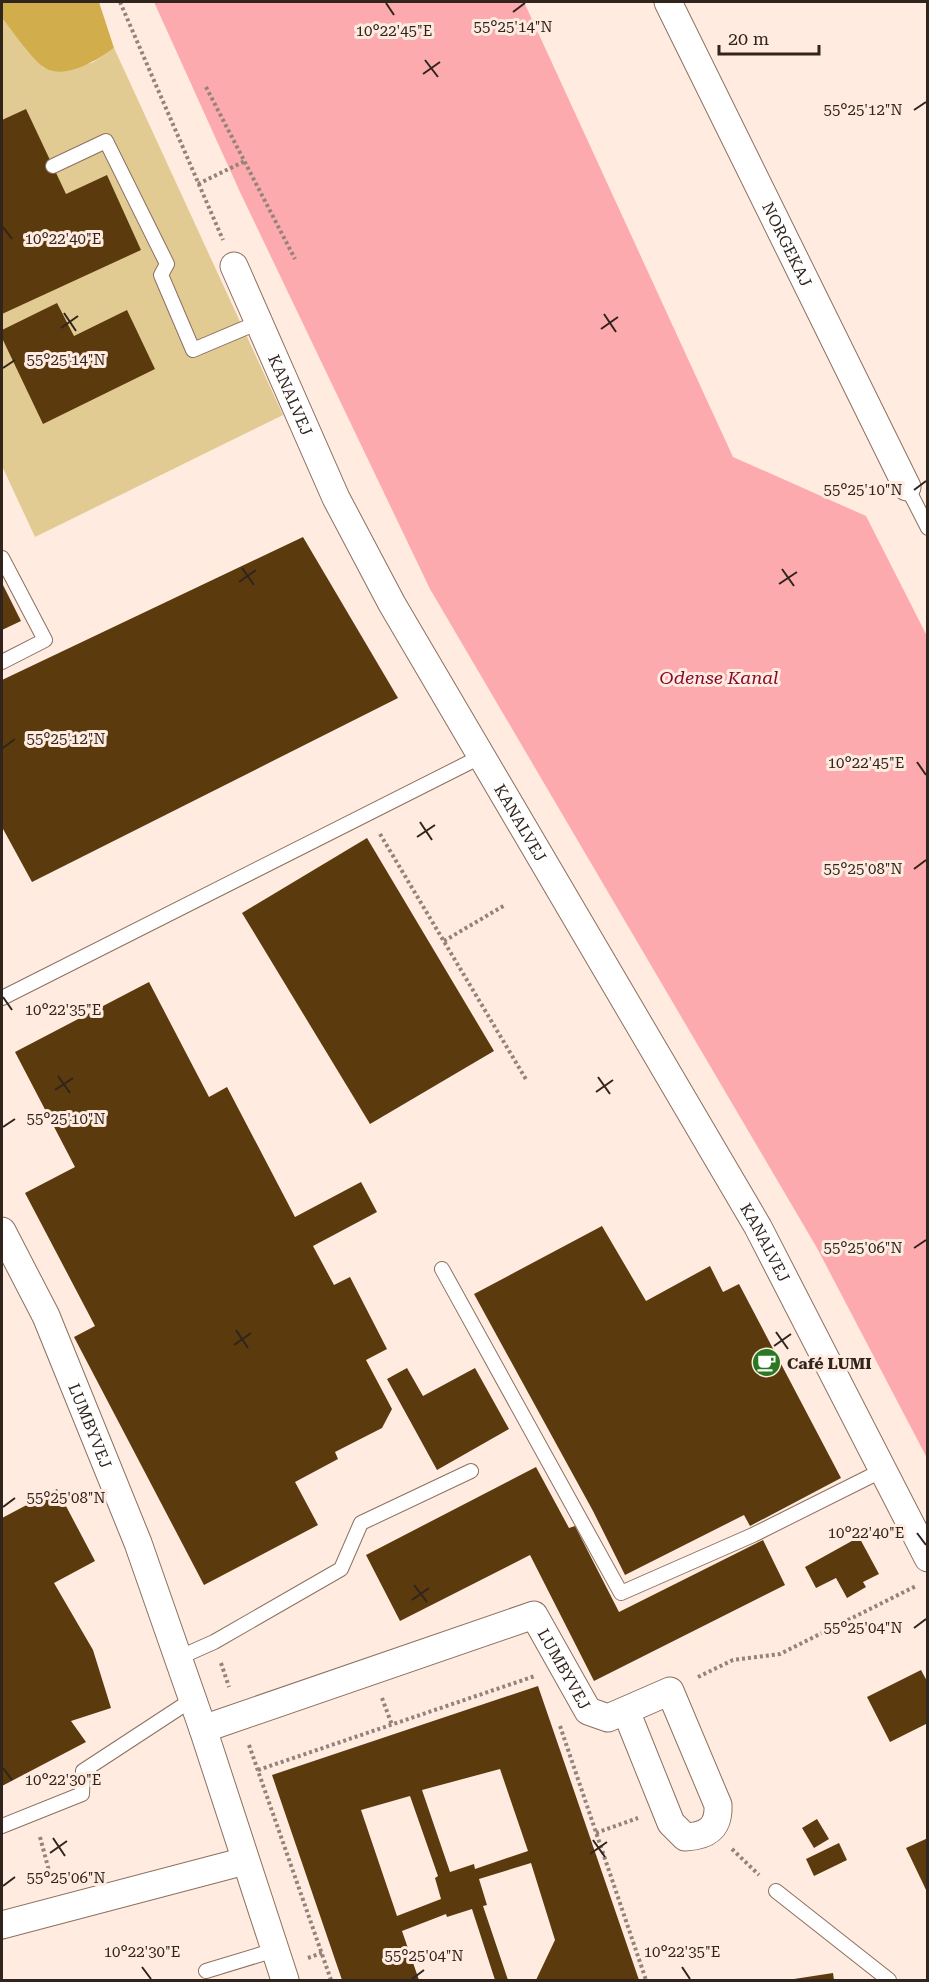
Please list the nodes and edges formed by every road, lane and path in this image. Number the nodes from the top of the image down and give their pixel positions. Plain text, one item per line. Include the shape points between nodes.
1 (120, 2) edge
2 (668, 2) edge
3 (206, 87) dead end
4 (245, 161) junction
5 (52, 166) dead end
6 (198, 184) junction
7 (295, 259) dead end
8 (234, 266) joint
9 (259, 322) junction
10 (907, 487) joint
11 (927, 528) edge
12 (2, 558) edge
13 (2, 662) edge
14 (482, 756) junction
15 (381, 836) dead end
16 (505, 905) dead end
17 (444, 941) junction
18 (2, 998) edge
19 (527, 1081) dead end
20 (2, 1231) edge
21 (442, 1269) dead end
22 (883, 1470) junction
23 (471, 1471) dead end
24 (927, 1558) edge
25 (917, 1586) dead end
26 (178, 1658) junction
27 (542, 1674) dead end
28 (670, 1691) junction
29 (193, 1699) junction
30 (626, 1711) junction
31 (557, 1719) dead end
32 (203, 1729) junction
33 (665, 1808) junction
34 (33, 1813) junction
35 (2, 1826) edge
36 (712, 1829) junction
37 (596, 1833) junction
38 (245, 1861) junction
39 (776, 1891) joint
40 (60, 1910) junction
41 (2, 1925) edge
42 (275, 1950) junction
43 (206, 1971) dead end
44 (285, 1980) edge
45 (331, 1980) edge
46 (646, 1980) edge
47 (889, 1980) edge

1 - 6 path
2 - 10 street, NORGEKAJ
3 - 4 path
4 - 6 path
4 - 7 path
5 - 9 lane via 106,141 167,264 161,275 193,350
6 - 8 path
8 - 9 street, KANALVEJ
9 - 14 street, KANALVEJ via 336,498 392,604
10 - 11 lane
12 - 13 lane via 45,640
14 - 18 lane
14 - 22 street, KANALVEJ via 758,1227
15 - 17 path
16 - 17 path
17 - 19 path
20 - 26 street, LUMBYVEJ via 46,1316 138,1543
21 - 22 lane via 621,1593 753,1535
22 - 24 street, KANALVEJ
23 - 26 lane via 361,1524 341,1569 214,1642
25 - 28 path via 780,1654 733,1660
26 - 29 street, LUMBYVEJ
27 - 45 path via 258,1770
28 - 30 street, LUMBYVEJ
28 - 36 street via 718,1805 719,1818
29 - 32 street, LUMBYVEJ
29 - 34 lane via 83,1771 82,1794
30 - 32 street, LUMBYVEJ via 608,1718 588,1711 534,1614
30 - 33 street
31 - 37 path
32 - 38 street, LUMBYVEJ
33 - 36 street via 671,1823 685,1837 699,1836
33 - 37 path
34 - 35 lane
34 - 40 path
36 - 39 path
37 - 46 path
38 - 40 street
38 - 42 street, LUMBYVEJ
39 - 47 lane
40 - 41 street
42 - 43 lane
42 - 44 street, LUMBYVEJ

